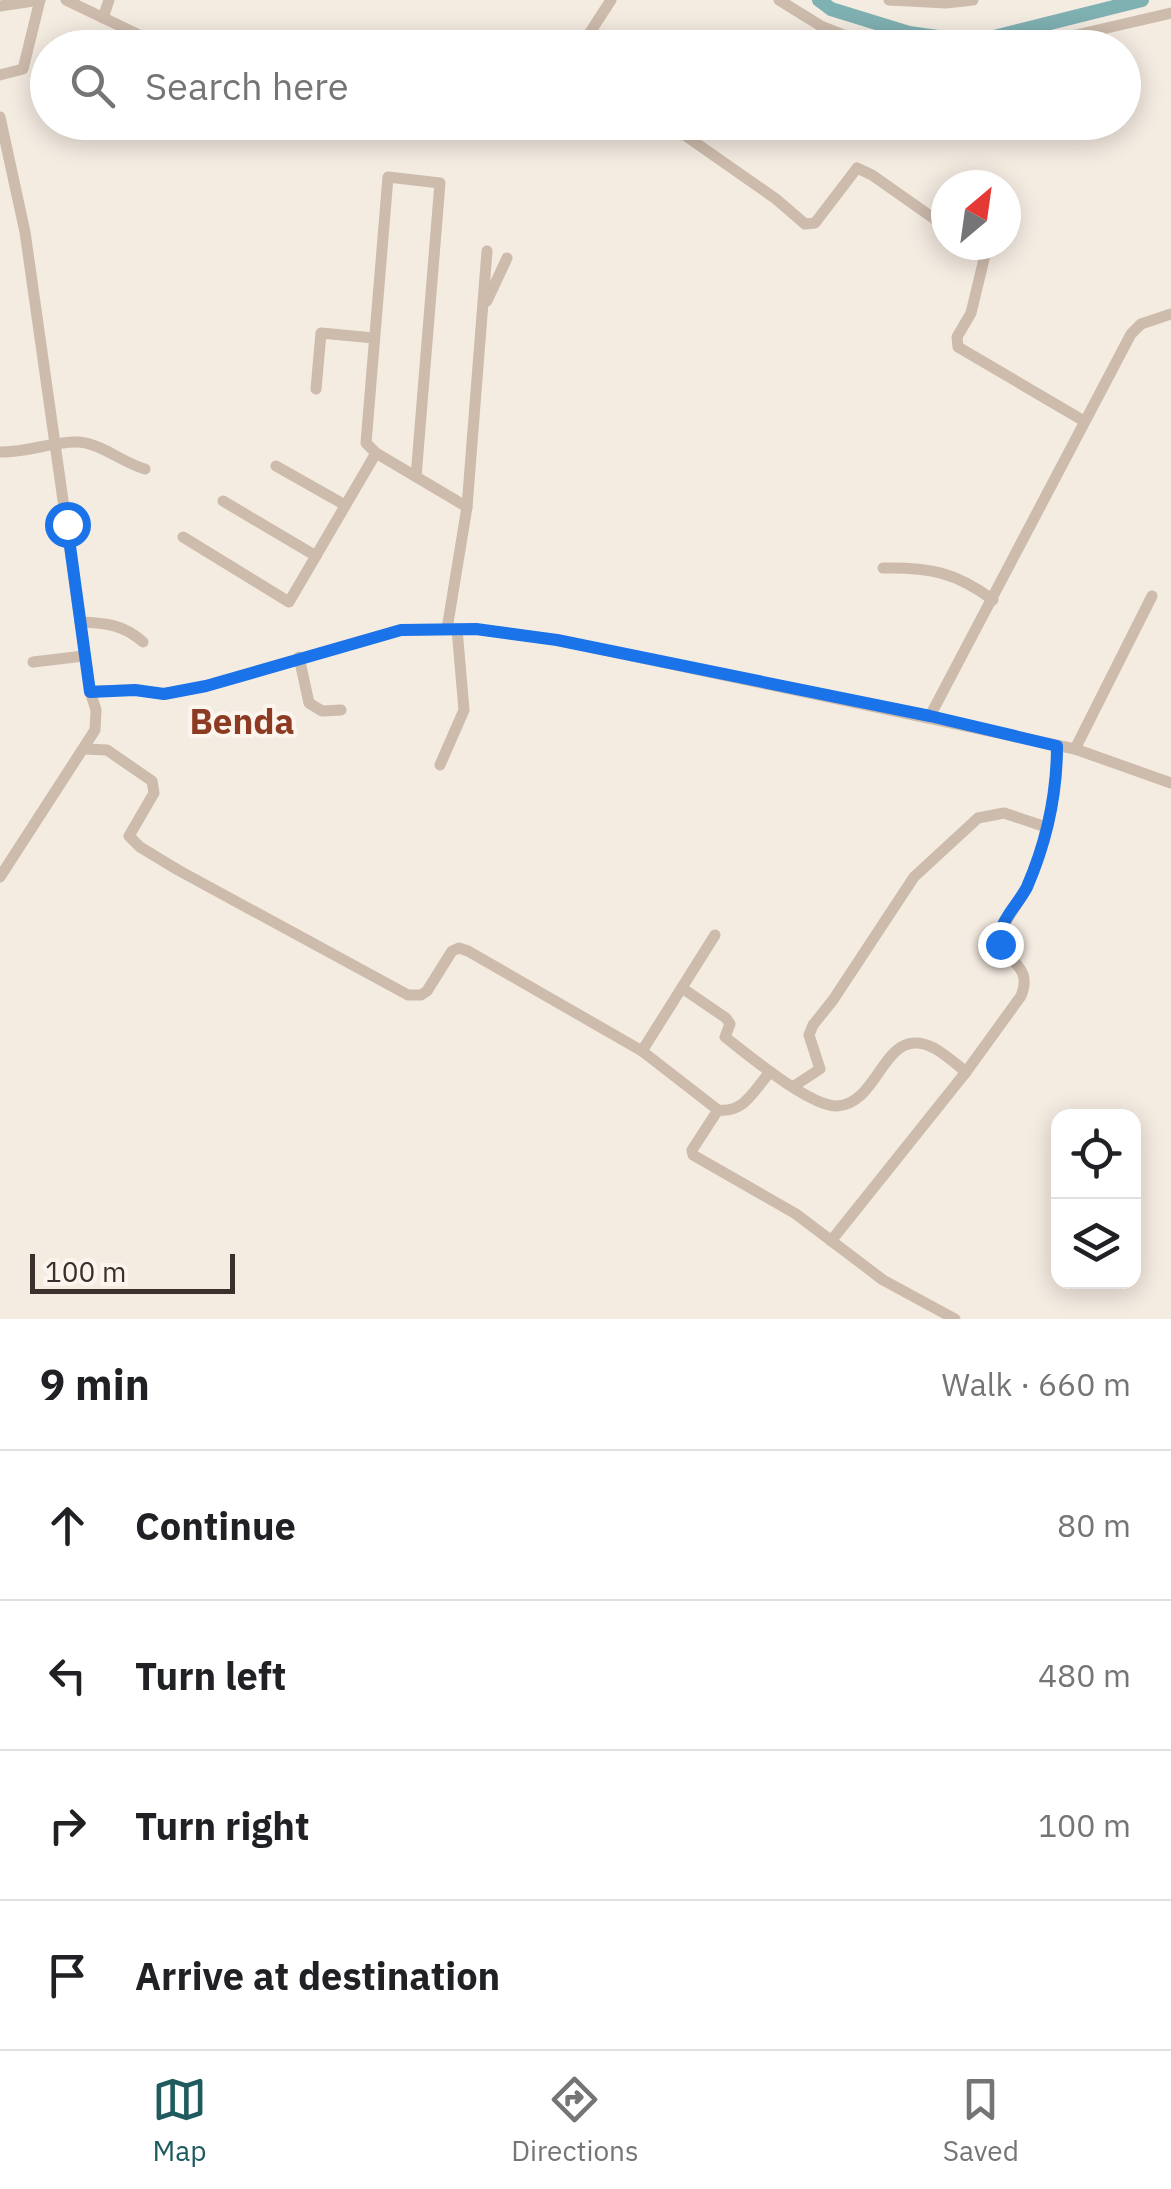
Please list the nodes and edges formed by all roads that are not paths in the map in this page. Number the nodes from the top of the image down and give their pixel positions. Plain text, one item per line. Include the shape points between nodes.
1 (40, 0) edge
2 (66, 0) edge
3 (109, 0) edge
4 (611, 0) edge
5 (779, 0) edge
6 (888, 0) edge
7 (973, 0) edge
8 (0, 6) edge
9 (1171, 13) edge
10 (103, 18) junction
11 (33, 30) edge
12 (129, 30) edge
13 (593, 30) edge
14 (831, 30) edge
15 (1098, 30) edge
16 (30, 41) edge
17 (0, 75) edge
18 (0, 117) edge
19 (692, 140) edge
20 (931, 215) edge
21 (487, 251) dead end
22 (507, 258) dead end
23 (985, 260) edge
24 (483, 310) junction
25 (1171, 314) edge
26 (374, 338) junction
27 (316, 389) dead end
28 (1084, 421) junction
29 (57, 444) junction
30 (0, 452) edge
31 (376, 453) junction
32 (276, 466) dead end
33 (145, 469) dead end
34 (416, 477) junction
35 (223, 501) dead end
36 (346, 506) junction
37 (468, 506) junction
38 (183, 537) dead end
39 (316, 556) junction
40 (883, 568) dead end
41 (1152, 596) dead end
42 (994, 600) junction
43 (80, 622) junction
44 (452, 629) junction
45 (143, 642) dead end
46 (84, 656) junction
47 (299, 657) junction
48 (33, 662) dead end
49 (90, 692) junction
50 (341, 710) dead end
51 (930, 716) junction
52 (1057, 746) junction
53 (84, 749) junction
54 (1075, 749) junction
55 (440, 766) dead end
56 (1171, 783) edge
57 (1046, 828) junction
58 (0, 876) edge
59 (715, 935) dead end
60 (682, 988) junction
61 (642, 1051) junction
62 (770, 1072) junction
63 (966, 1072) junction
64 (794, 1086) junction
65 (718, 1110) junction
66 (831, 1242) junction
67 (955, 1319) edge

1 - 8 street
1 - 11 street
2 - 10 street
3 - 10 street
4 - 13 street
5 - 14 street
6 - 7 street
9 - 15 street
10 - 12 street
16 - 17 street via 23,70
18 - 29 street
19 - 20 street via 805,224 814,223 857,168
21 - 24 street
22 - 24 street
23 - 28 street via 958,347
24 - 37 street
25 - 28 street via 1131,334
26 - 27 street via 321,333
26 - 31 street via 366,443
26 - 34 street via 388,176 440,183
28 - 42 street
29 - 30 street
29 - 33 street via 83,442
29 - 43 street
31 - 34 street
31 - 36 street
32 - 36 street
34 - 37 street
35 - 39 street
36 - 39 street
37 - 44 street
38 - 39 street via 289,602
40 - 42 street via 943,572
41 - 54 street
42 - 51 street
43 - 45 street via 111,623
43 - 46 street
44 - 47 street via 401,630
44 - 51 street via 557,640
44 - 55 street via 464,710
46 - 48 street
46 - 49 street
47 - 49 street via 178,691
47 - 50 street via 309,703 322,711
49 - 53 street via 95,730
51 - 52 street
52 - 54 street
52 - 57 street
53 - 58 street
53 - 61 street via 112,753 154,784 130,832 133,843 388,986 421,995 459,948
54 - 56 street
57 - 63 street via 1025,890 999,935 1026,982
57 - 64 street via 1004,813 978,818 914,877 812,1025 820,1070
59 - 60 street
60 - 61 street
60 - 62 street via 726,1018 724,1036
61 - 65 street
62 - 64 street
62 - 65 street via 742,1107
63 - 64 street via 933,1047 913,1042 888,1056 870,1087 850,1102 835,1106
63 - 66 street
65 - 66 street via 693,1155 796,1214
66 - 67 street

